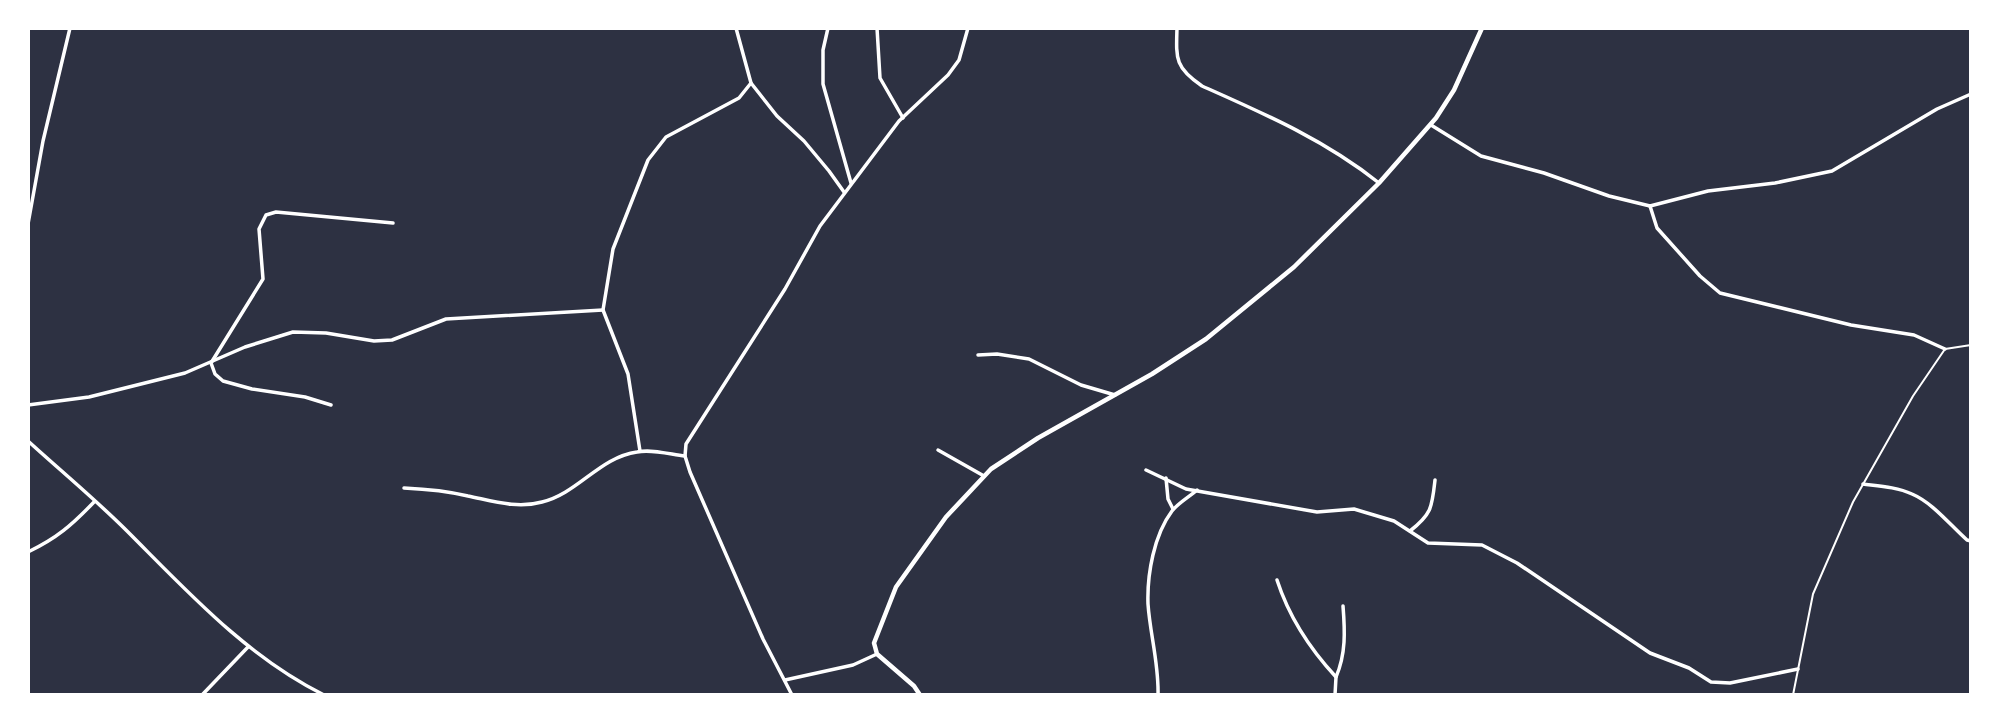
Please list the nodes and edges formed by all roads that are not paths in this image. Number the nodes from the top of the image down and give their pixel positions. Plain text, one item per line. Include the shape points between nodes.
1 (70, 28) edge
2 (736, 28) edge
3 (828, 28) edge
4 (877, 28) edge
5 (968, 28) edge
6 (1177, 28) edge
7 (1482, 28) edge
8 (1971, 58) edge
9 (1971, 66) edge
10 (751, 83) junction
11 (1971, 94) edge
12 (903, 118) junction
13 (1431, 125) junction
14 (1379, 183) junction
15 (851, 184) junction
16 (844, 192) junction
17 (1650, 206) junction
18 (393, 223) dead end
19 (28, 225) edge
20 (603, 310) junction
21 (1971, 345) edge
22 (1945, 349) junction
23 (978, 355) dead end
24 (211, 363) junction
25 (1115, 395) junction
26 (28, 405) edge
27 (331, 405) dead end
28 (28, 441) edge
29 (938, 450) dead end
30 (640, 451) junction
31 (685, 456) junction
32 (1146, 470) dead end
33 (984, 476) junction
34 (1166, 478) junction
35 (1436, 480) dead end
36 (1863, 484) junction
37 (404, 488) dead end
38 (1198, 490) junction
39 (94, 502) junction
40 (1173, 509) junction
41 (1410, 531) junction
42 (1971, 541) edge
43 (28, 552) edge
44 (1277, 580) dead end
45 (1343, 606) dead end
46 (248, 647) junction
47 (877, 654) junction
48 (1798, 669) junction
49 (1336, 677) junction
50 (784, 680) junction
51 (202, 695) edge
52 (324, 695) edge
53 (792, 695) edge
54 (920, 695) edge
55 (1158, 695) edge
56 (1335, 695) edge
57 (1793, 695) edge

1 - 19 street
2 - 10 street
3 - 15 street via 823,84
4 - 12 street via 880,78
5 - 12 street via 959,60
6 - 14 street via 1178,64 1185,74 1318,140
7 - 13 street via 1454,90
8 - 9 street
10 - 16 street
10 - 20 street via 739,98 666,137 648,160 613,248
11 - 17 street via 1832,171 1707,191
12 - 15 street
13 - 14 street
13 - 17 street via 1481,156
14 - 25 street via 1294,267 1238,314
15 - 16 street
16 - 31 street via 696,426
17 - 22 street via 1657,228 1720,293 1851,325 1914,335
18 - 24 street via 276,212 266,215 259,229 263,279
20 - 24 street via 446,319 392,340 293,332
20 - 30 street via 628,374
21 - 22 lane
22 - 36 lane
23 - 25 street via 1029,359
24 - 26 street via 89,397
24 - 27 street via 223,381
25 - 33 street via 1015,452
28 - 39 street
29 - 33 street
30 - 31 street
30 - 37 street via 613,459 545,502 527,505
31 - 50 street
32 - 34 street
33 - 47 street via 946,517 896,587 874,643
34 - 38 street
34 - 40 street
35 - 41 street via 1425,520
36 - 42 street via 1913,494
36 - 48 lane via 1813,594
38 - 40 street
38 - 41 street via 1317,512 1354,509
39 - 43 street via 53,540
39 - 46 street
40 - 55 street via 1159,533 1148,603
41 - 48 street via 1428,543 1482,545 1517,563 1650,653 1711,682 1730,683
44 - 49 street via 1297,625
45 - 49 street via 1345,636
46 - 51 street
46 - 52 street
47 - 50 street via 853,665
47 - 54 street
48 - 57 lane
49 - 56 street
50 - 53 street

